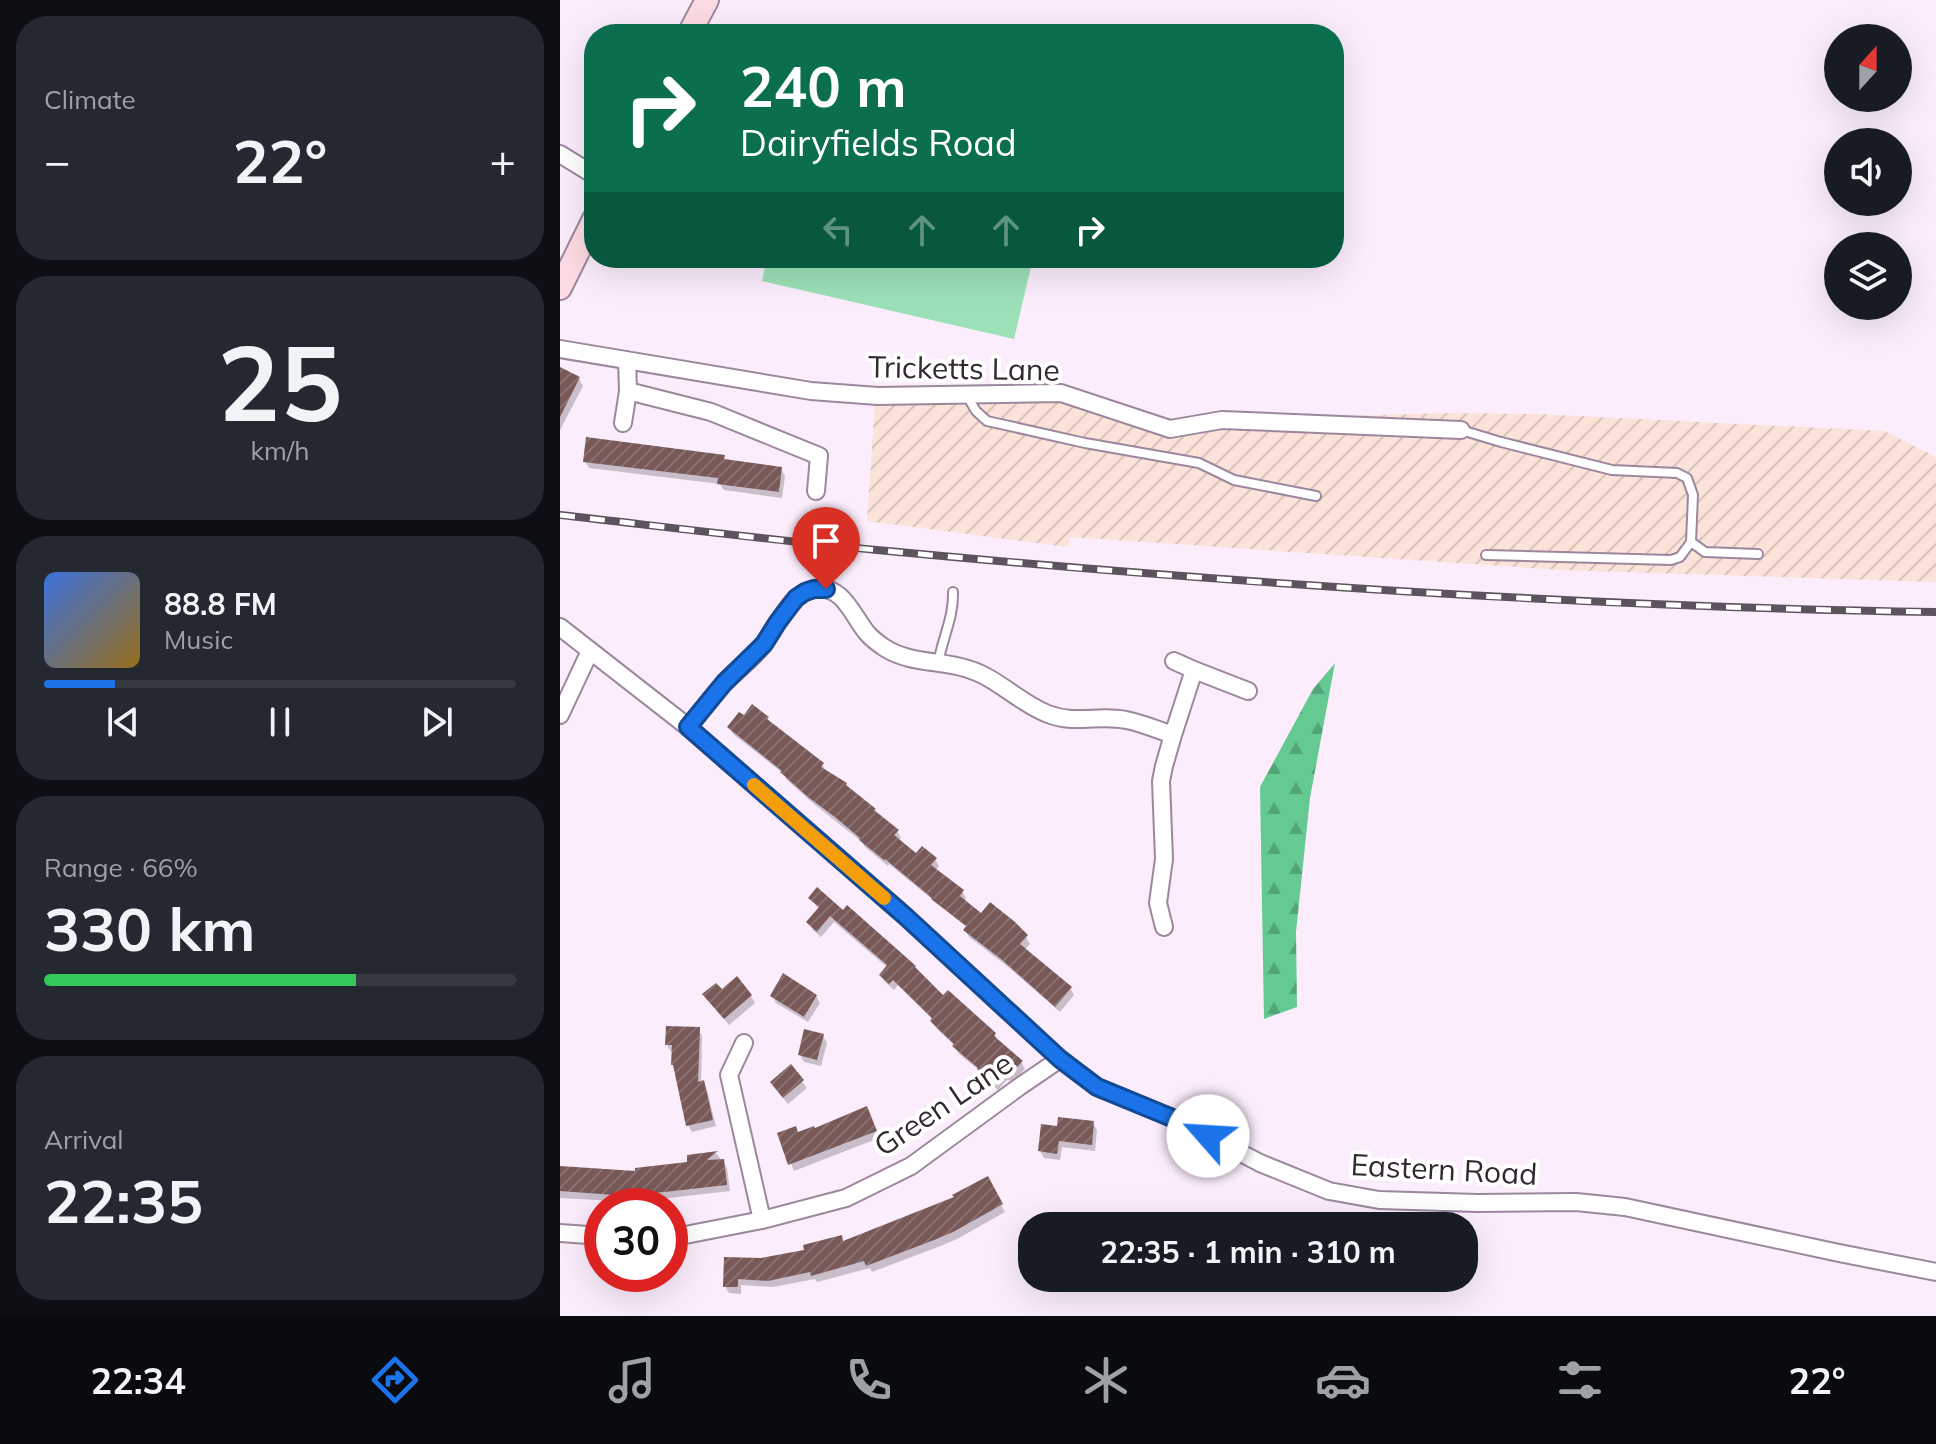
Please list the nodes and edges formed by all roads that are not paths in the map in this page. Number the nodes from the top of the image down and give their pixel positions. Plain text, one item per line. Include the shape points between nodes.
1 (707, 0) edge
2 (694, 24) edge
3 (560, 154) edge
4 (584, 169) edge
5 (584, 239) edge
6 (560, 288) edge
7 (560, 349) edge
8 (627, 360) junction
9 (628, 391) junction
10 (967, 395) junction
11 (623, 423) dead end
12 (1461, 430) joint
13 (816, 491) dead end
14 (1316, 496) dead end
15 (1691, 542) junction
16 (1758, 554) dead end
17 (1486, 555) dead end
18 (953, 592) dead end
19 (560, 627) edge
20 (590, 651) junction
21 (1174, 661) dead end
22 (938, 664) junction
23 (1194, 670) junction
24 (1248, 691) dead end
25 (560, 715) edge
26 (688, 727) junction
27 (1173, 735) junction
28 (1164, 927) dead end
29 (744, 1043) dead end
30 (1060, 1059) junction
31 (762, 1220) junction
32 (560, 1233) edge
33 (688, 1234) edge
34 (584, 1235) edge
35 (1936, 1272) edge

1 - 2 street
3 - 4 street
5 - 6 street
7 - 8 street, Tricketts Lane
8 - 9 street
8 - 10 street, Tricketts Lane via 811,391
9 - 11 street
9 - 13 street via 711,412 819,456
10 - 12 street, Tricketts Lane via 1061,393 1170,429 1222,420
10 - 14 lane via 987,421 1199,463 1234,480
12 - 15 lane via 1612,470 1677,473 1687,478 1693,495
15 - 16 lane via 1705,552
15 - 17 lane via 1671,560
18 - 22 lane
19 - 20 street, Eastern Road
20 - 25 street
20 - 26 street, Eastern Road
21 - 23 street
22 - 26 street via 887,650 835,592 814,589 796,598 764,644
22 - 27 street via 981,673 1054,716 1077,721 1125,719
23 - 24 street
23 - 27 street
26 - 30 street, Eastern Road
27 - 28 street via 1161,781 1164,859 1158,903
29 - 31 street via 729,1075
30 - 31 street, Green Lane via 911,1166 846,1198
30 - 35 street, Eastern Road via 1097,1087 1329,1191 1379,1200 1625,1207
31 - 33 street, Green Lane
32 - 34 street

